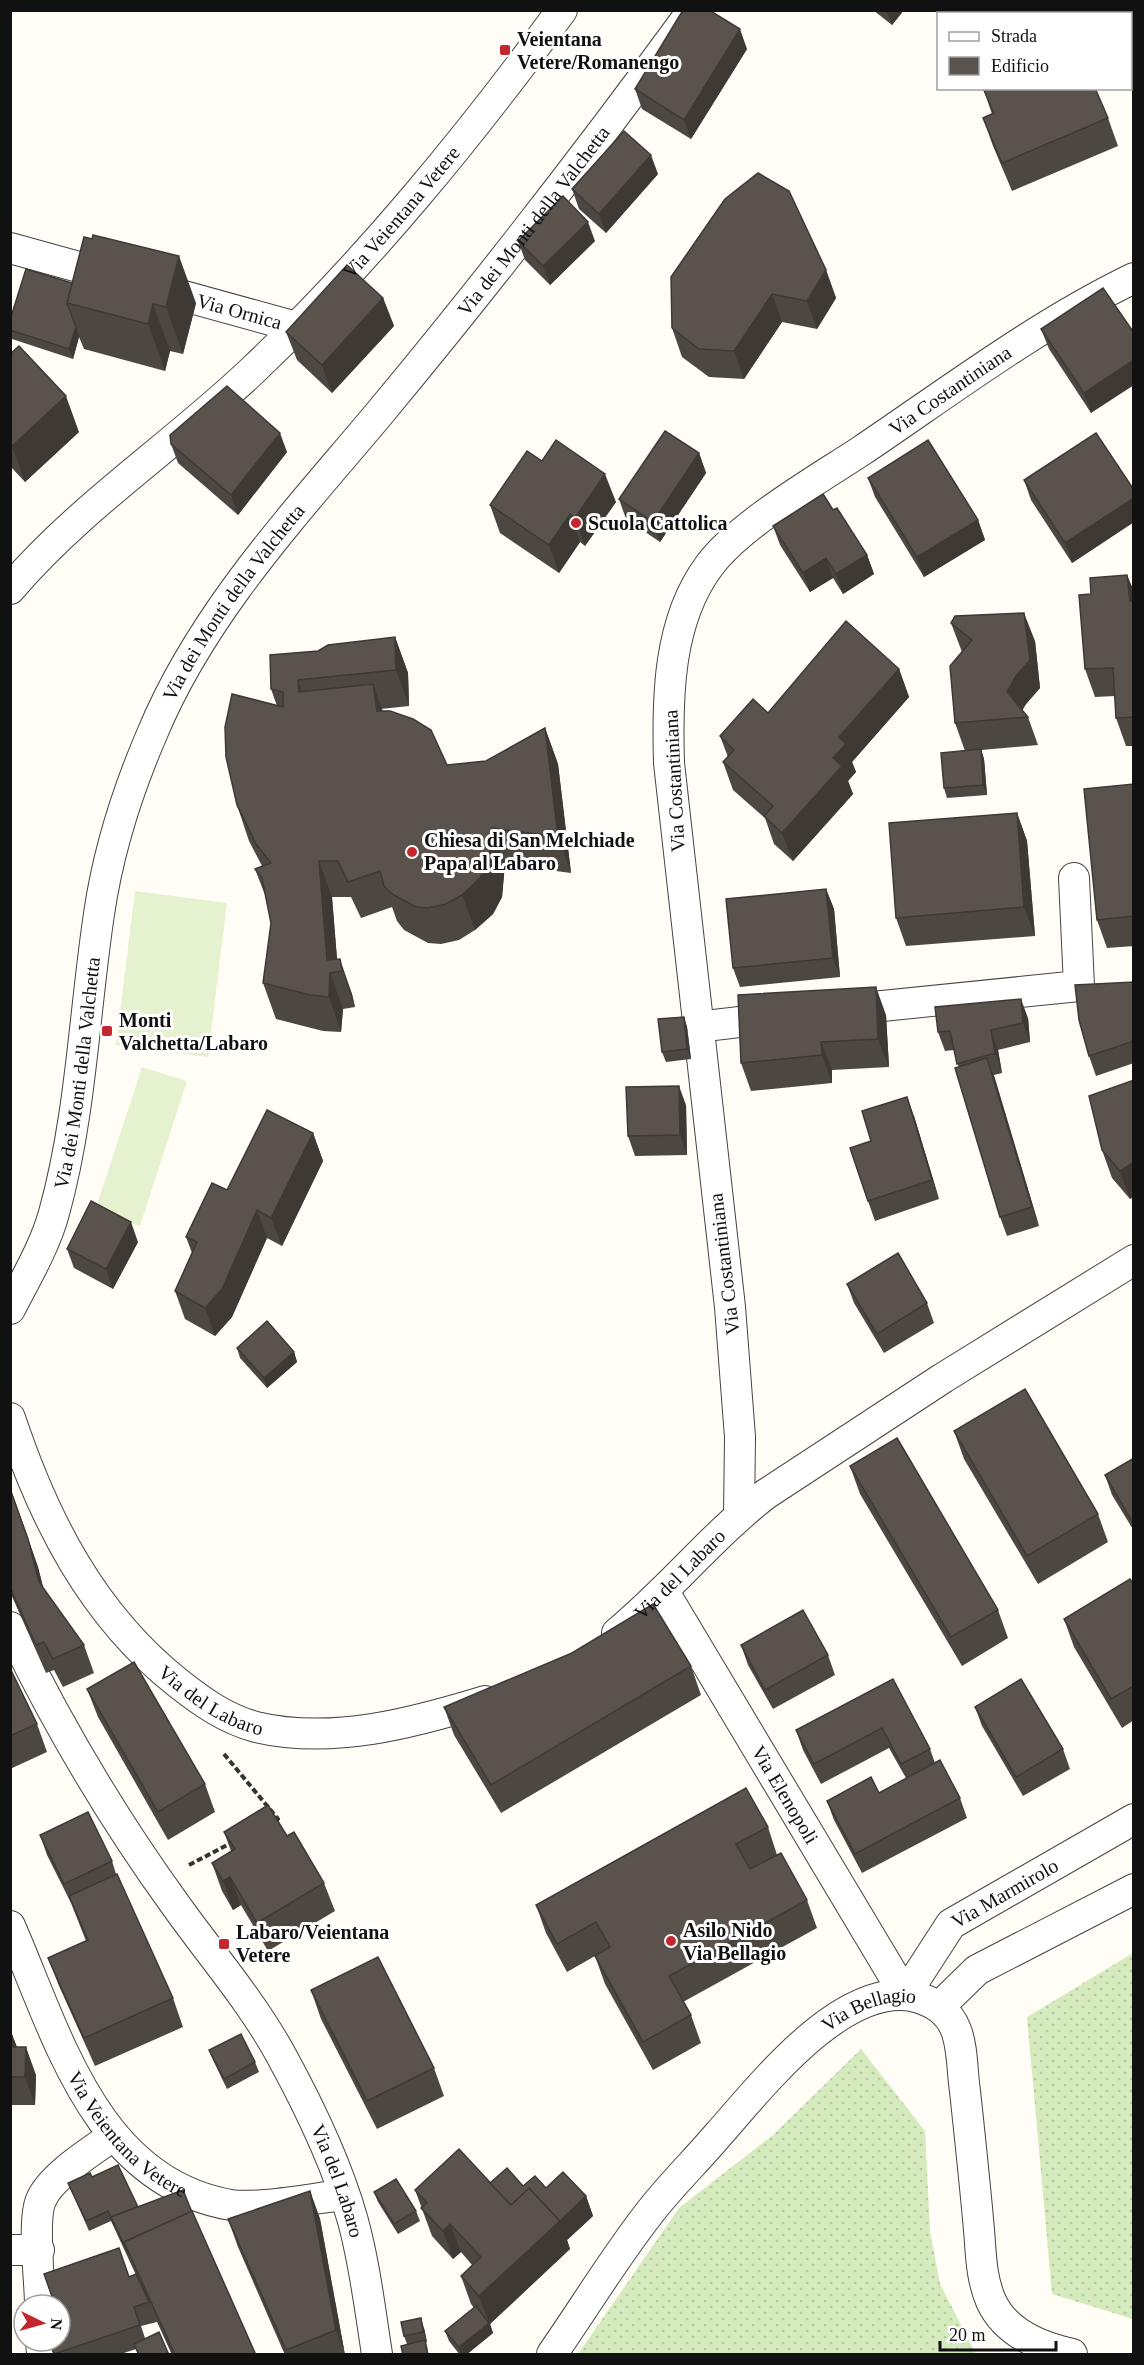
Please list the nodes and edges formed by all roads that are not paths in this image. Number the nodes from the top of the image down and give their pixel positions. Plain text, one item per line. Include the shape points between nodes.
1 (562, 10) edge
2 (693, 10) edge
3 (10, 248) edge
4 (1134, 279) edge
5 (296, 327) junction
6 (10, 589) edge
7 (1074, 879) dead end
8 (697, 1027) junction
9 (1134, 1260) edge
10 (10, 1309) edge
11 (10, 1418) edge
12 (739, 1515) junction
13 (664, 1592) junction
14 (10, 1626) edge
15 (591, 1651) edge
16 (508, 1693) edge
17 (1134, 1819) edge
18 (1134, 1888) edge
19 (12, 1934) edge
20 (905, 1995) junction
21 (939, 2007) junction
22 (113, 2136) junction
23 (344, 2195) junction
24 (25, 2250) edge
25 (37, 2293) edge
26 (377, 2355) edge
27 (552, 2355) edge
28 (1072, 2355) edge

1 - 5 street, Via Veientana Vetere via 426,184
2 - 10 street, Via dei Monti della Valchetta via 605,130 271,545 202,639 165,705 122,815 106,873 76,1098 53,1216
3 - 5 street, Via Ornica
4 - 8 street, Via Costantiniana via 1048,326 790,498 730,544 704,574 674,655 668,729 672,802
5 - 6 street, Via Veientana Vetere via 223,398 78,520
7 - 8 street via 1079,986
8 - 12 street, Via Costantiniana via 735,1357 742,1474
9 - 12 street, Via del Labaro via 933,1385
11 - 16 street, Via del Labaro via 61,1542 94,1595 114,1623 150,1659 207,1706 256,1727 332,1732 406,1722
12 - 13 street, Via del Labaro
13 - 15 street, Via del Labaro
13 - 20 street, Via Elenopoli
14 - 23 street, Via del Labaro via 61,1725 159,1880 269,2035 304,2102
17 - 20 street, Via Marmirolo via 951,1924
18 - 21 street via 977,1970
19 - 22 street, Via Veientana Vetere via 81,2088
20 - 21 street, Via Bellagio via 923,1998
20 - 27 street, Via Bellagio via 867,2002 838,2017 789,2056 648,2215
21 - 28 street, Via Bellagio via 956,2030 960,2051 983,2277 989,2298 996,2312 1014,2329
22 - 23 street, Via Veientana Vetere via 165,2181 218,2202 249,2205
22 - 24 street via 59,2178 41,2198
23 - 26 street, Via del Labaro via 362,2264
24 - 25 street

